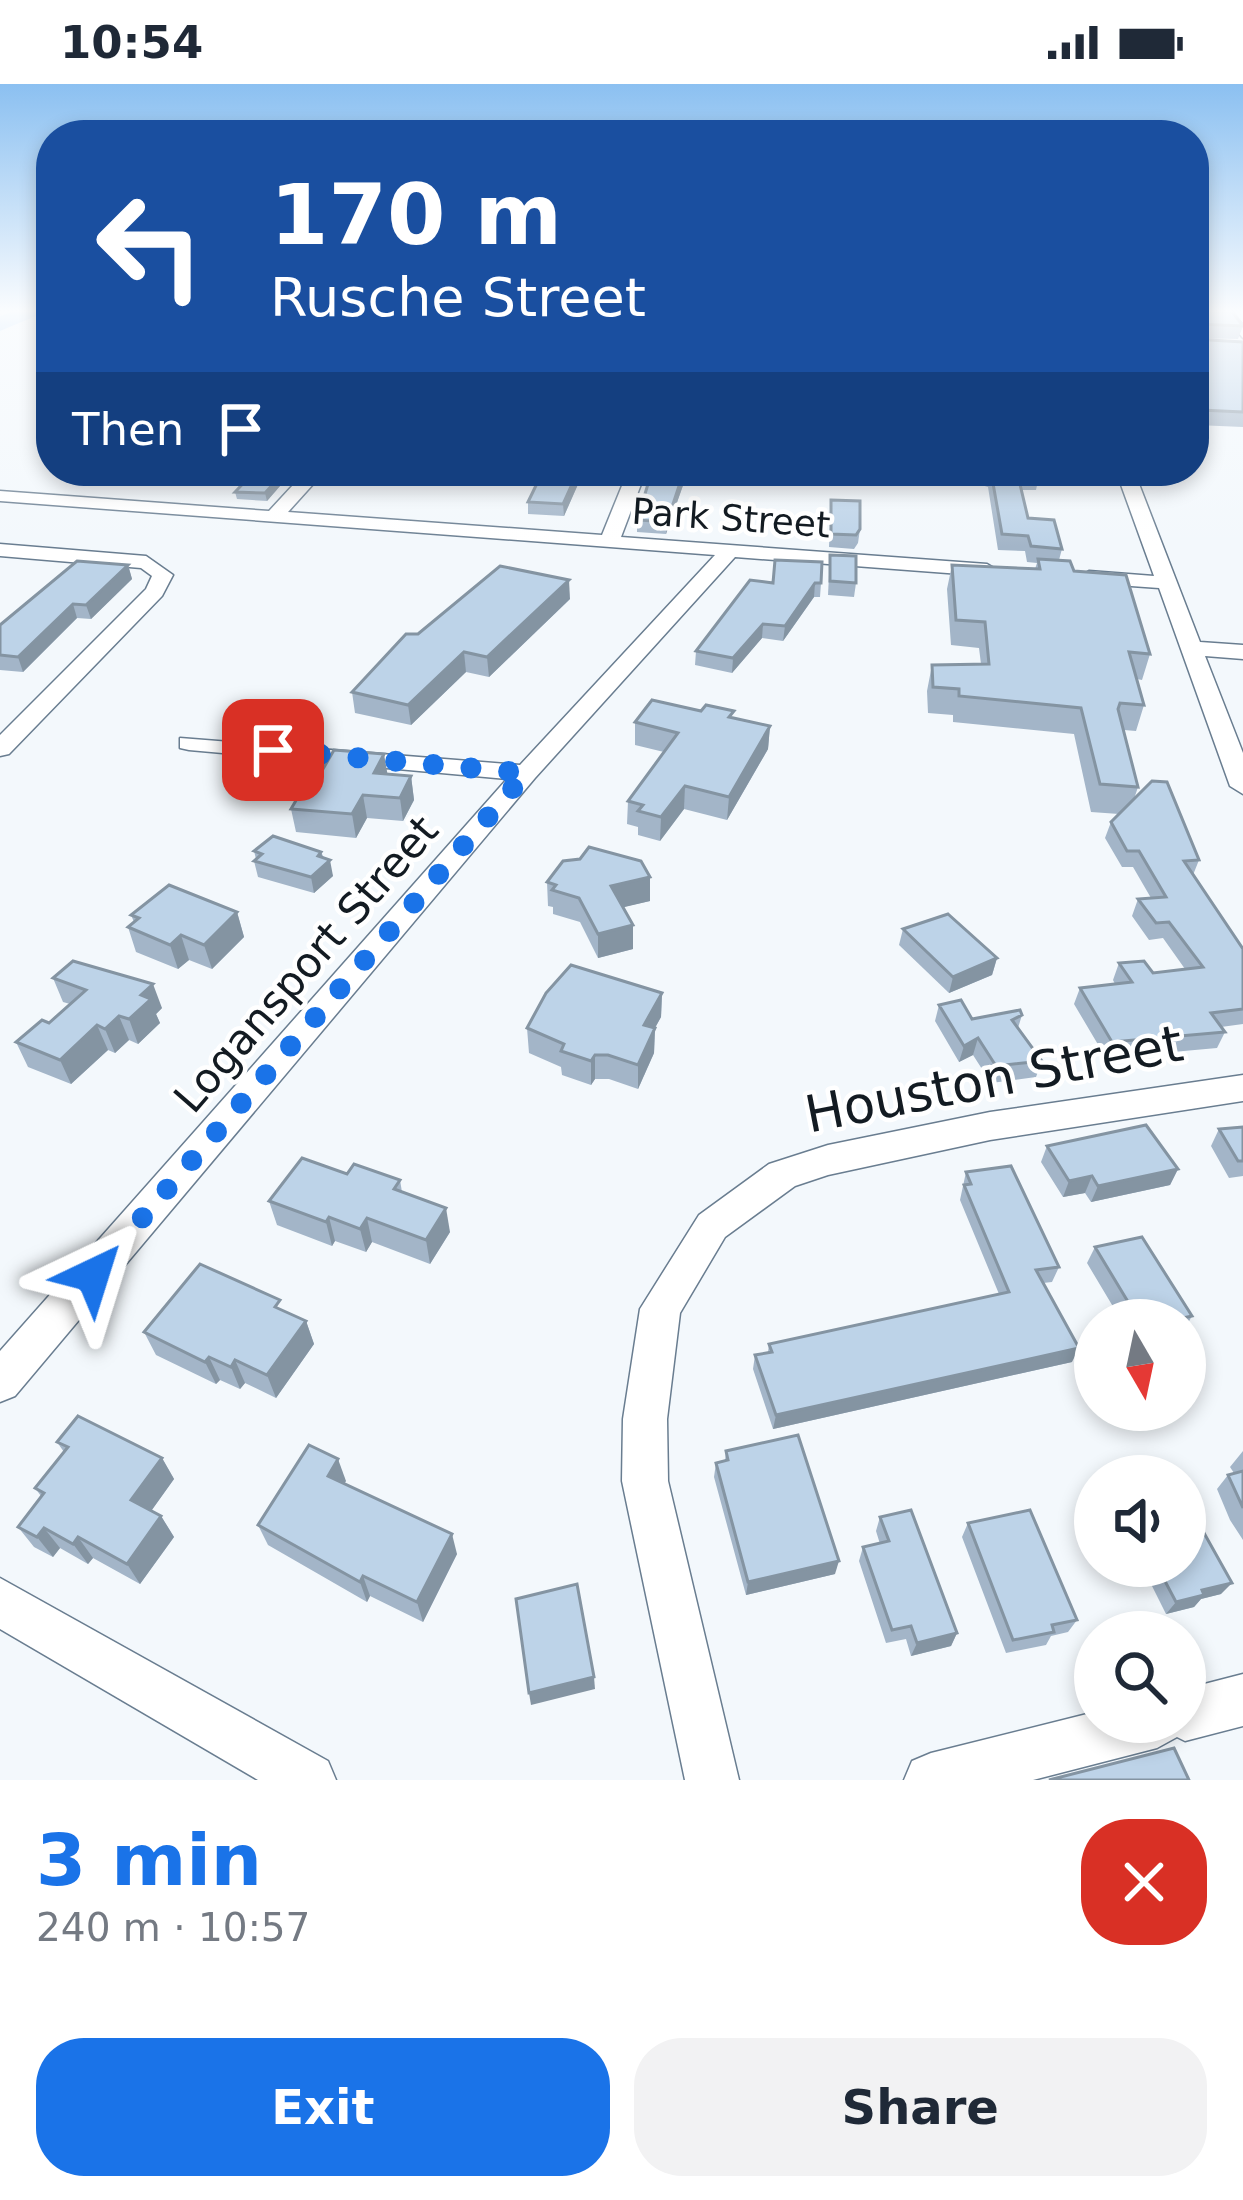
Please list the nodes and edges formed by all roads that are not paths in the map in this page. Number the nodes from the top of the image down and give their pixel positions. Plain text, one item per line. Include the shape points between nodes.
1 (302, 486) edge
2 (631, 486) edge
3 (1131, 486) edge
4 (0, 496) edge
5 (274, 516) junction
6 (609, 542) junction
7 (0, 550) edge
8 (730, 551) junction
9 (1008, 571) edge
10 (1077, 576) edge
11 (1170, 583) junction
12 (1193, 648) junction
13 (1243, 652) edge
14 (189, 742) dead end
15 (0, 748) edge
16 (526, 773) junction
17 (1243, 786) edge
18 (1243, 1088) edge
19 (0, 1382) edge
20 (0, 1602) edge
21 (1243, 1700) edge
22 (1206, 1710) edge
23 (1075, 1743) edge
24 (309, 1780) edge
25 (712, 1780) edge
26 (932, 1780) edge

1 - 5 street
2 - 6 street
3 - 11 street
4 - 5 street, Park Street
5 - 6 street, Park Street
6 - 8 street, Park Street
7 - 15 street via 146,562 164,575
8 - 9 street, Park Street
8 - 16 street, Logansport Street
10 - 11 street
11 - 12 street
12 - 13 street
12 - 17 street
14 - 16 street
16 - 19 street, Logansport Street
18 - 25 street, Houston Street via 1126,1102 828,1160 782,1175 712,1226 660,1309 645,1460
20 - 24 street
21 - 22 street
23 - 26 street

